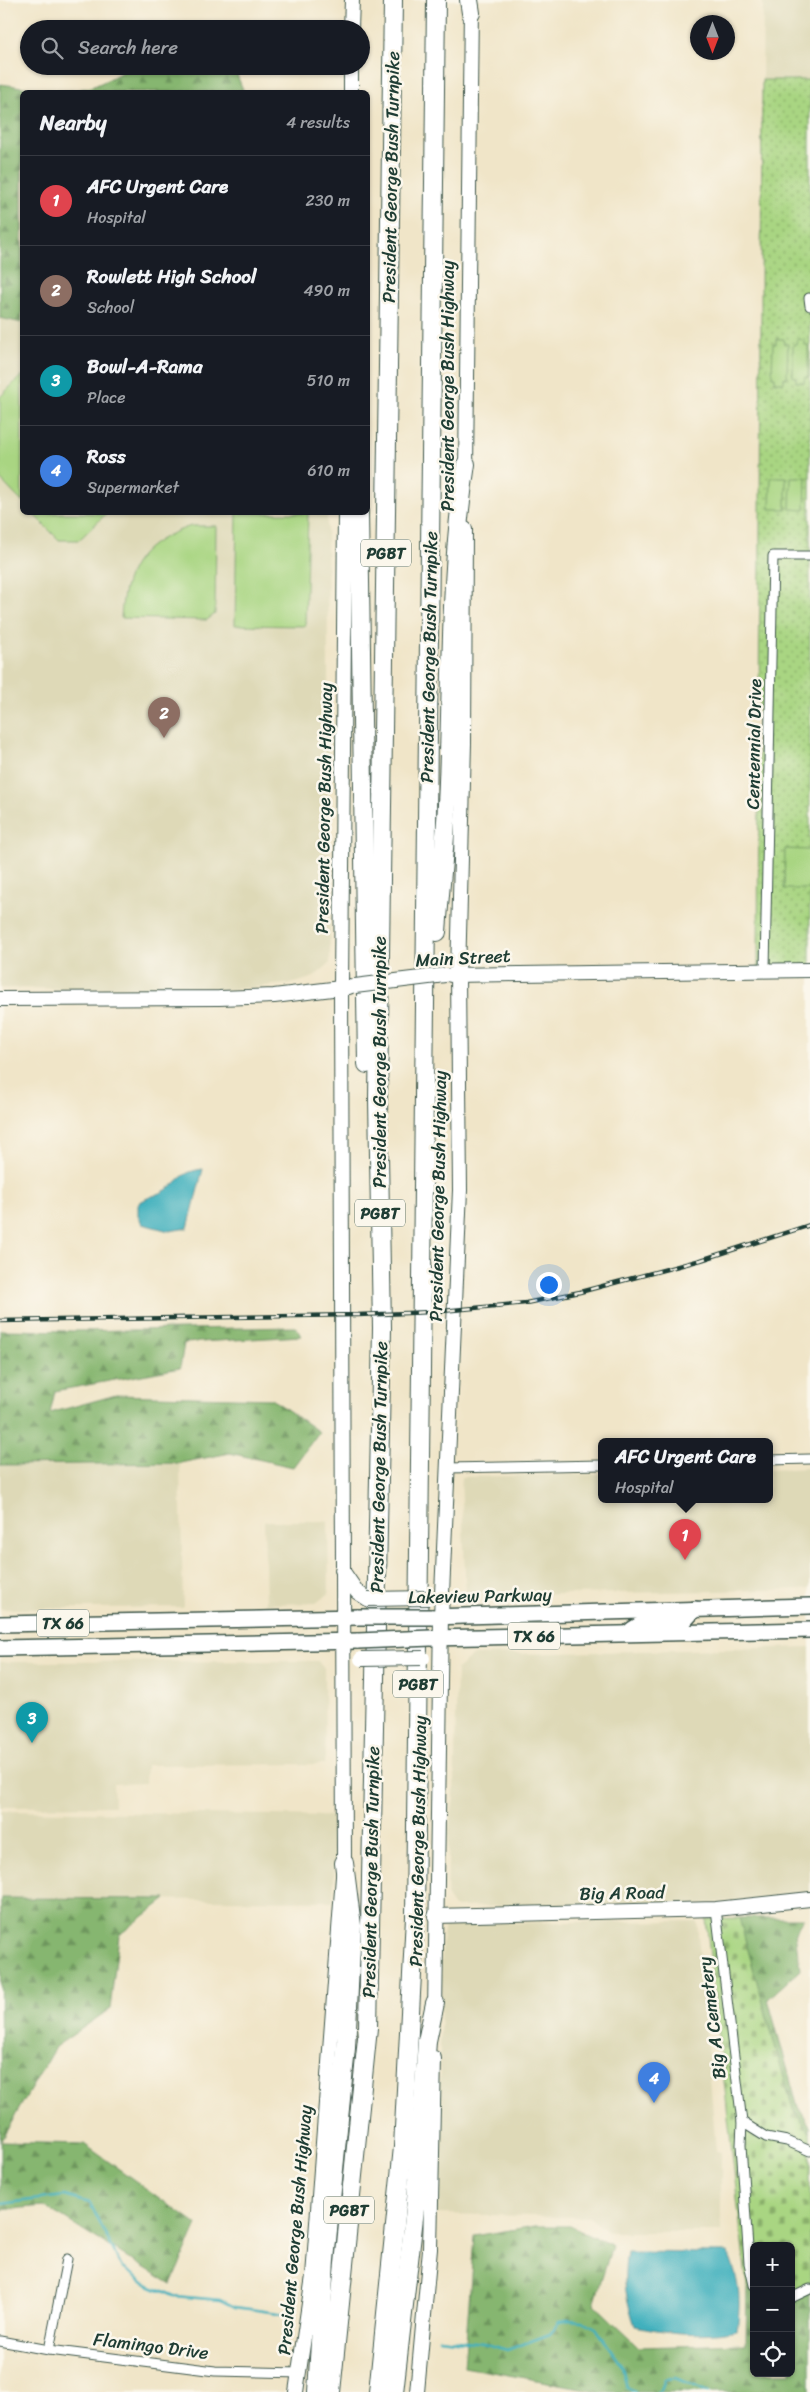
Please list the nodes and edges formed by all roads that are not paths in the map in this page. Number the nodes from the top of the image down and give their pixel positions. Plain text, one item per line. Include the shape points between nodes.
1 (352, 0) edge
2 (393, 0) edge
3 (436, 0) edge
4 (470, 4) edge
5 (352, 20) edge
6 (351, 75) edge
7 (351, 90) edge
8 (466, 464) junction
9 (345, 515) edge
10 (359, 515) edge
11 (810, 556) edge
12 (765, 970) junction
13 (810, 970) edge
14 (426, 974) junction
15 (452, 975) junction
16 (341, 988) junction
17 (0, 999) edge
18 (378, 1099) junction
19 (810, 1459) edge
20 (773, 1460) edge
21 (598, 1465) edge
22 (447, 1468) junction
23 (342, 1570) junction
24 (442, 1587) junction
25 (810, 1606) edge
26 (695, 1609) junction
27 (436, 1616) junction
28 (342, 1617) junction
29 (126, 1622) junction
30 (0, 1624) edge
31 (810, 1630) edge
32 (628, 1633) junction
33 (436, 1638) junction
34 (342, 1641) junction
35 (126, 1646) junction
36 (0, 1648) edge
37 (342, 1690) junction
38 (440, 1694) junction
39 (344, 1863) junction
40 (810, 1899) edge
41 (716, 1909) junction
42 (435, 1916) junction
43 (435, 2003) junction
44 (742, 2122) junction
45 (810, 2151) edge
46 (67, 2259) dead end
47 (750, 2265) edge
48 (810, 2289) edge
49 (795, 2296) edge
50 (0, 2341) edge
51 (49, 2350) junction
52 (300, 2373) junction
53 (296, 2392) edge
54 (317, 2392) edge
55 (331, 2392) edge
56 (378, 2392) edge
57 (394, 2392) edge
58 (418, 2392) edge

1 - 5 main road
2 - 18 highway, President George Bush Turnpike / PGBT
3 - 14 highway, President George Bush Turnpike / PGBT
4 - 8 main road, President George Bush Highway
6 - 7 main road
8 - 14 highway via 452,595 445,833 436,949
8 - 15 main road, President George Bush Highway via 464,735
9 - 16 main road, President George Bush Highway
10 - 18 highway via 368,1067
11 - 12 street, Centennial Drive via 773,556
12 - 13 main road, Main Street
12 - 15 main road, Main Street
14 - 56 highway, President George Bush Turnpike / PGBT via 415,1917 401,2179
15 - 16 main road, Main Street, bridge
15 - 22 main road, President George Bush Highway via 460,1190
16 - 17 main road, Main Street via 219,998
16 - 23 main road, President George Bush Highway
18 - 55 highway, President George Bush Turnpike / PGBT via 382,1328 368,2028
19 - 20 street
21 - 22 street
22 - 24 main road, President George Bush Highway
23 - 24 main road, bridge via 358,1592 368,1599 429,1598
23 - 28 main road, President George Bush Highway
24 - 27 main road, President George Bush Highway
25 - 26 main road, Lakeview Parkway / TX 66
26 - 27 main road, Lakeview Parkway / TX 66
26 - 32 main road via 685,1620 646,1621
27 - 28 main road, Lakeview Parkway / TX 66, bridge
27 - 33 main road, President George Bush Highway
28 - 29 main road, Lakeview Parkway / TX 66
28 - 34 main road, President George Bush Highway
29 - 30 main road, Lakeview Parkway / TX 66
29 - 35 main road
31 - 32 main road, TX 66
32 - 33 main road, TX 66
33 - 34 main road, TX 66, bridge
33 - 38 main road, President George Bush Highway
34 - 35 main road, TX 66
34 - 37 main road, President George Bush Highway
35 - 36 main road, TX 66
37 - 38 main road, bridge via 352,1666 361,1659 423,1658 435,1668
37 - 39 main road, President George Bush Highway
38 - 42 main road, President George Bush Highway
39 - 52 main road, President George Bush Highway via 313,2276
39 - 54 highway via 352,1926 347,2039 325,2260
40 - 41 main road, Big A Road
41 - 42 main road, Big A Road
41 - 44 street, Big A Cemetery
42 - 43 main road, President George Bush Highway
43 - 57 highway via 427,2040 416,2200
43 - 58 main road, President George Bush Highway via 430,2249
44 - 45 street via 766,2137 787,2141
44 - 47 street, Big A Cemetery
46 - 51 street
48 - 49 street
50 - 51 street, Flamingo Drive
51 - 52 street, Flamingo Drive via 215,2370
52 - 53 main road, President George Bush Highway

